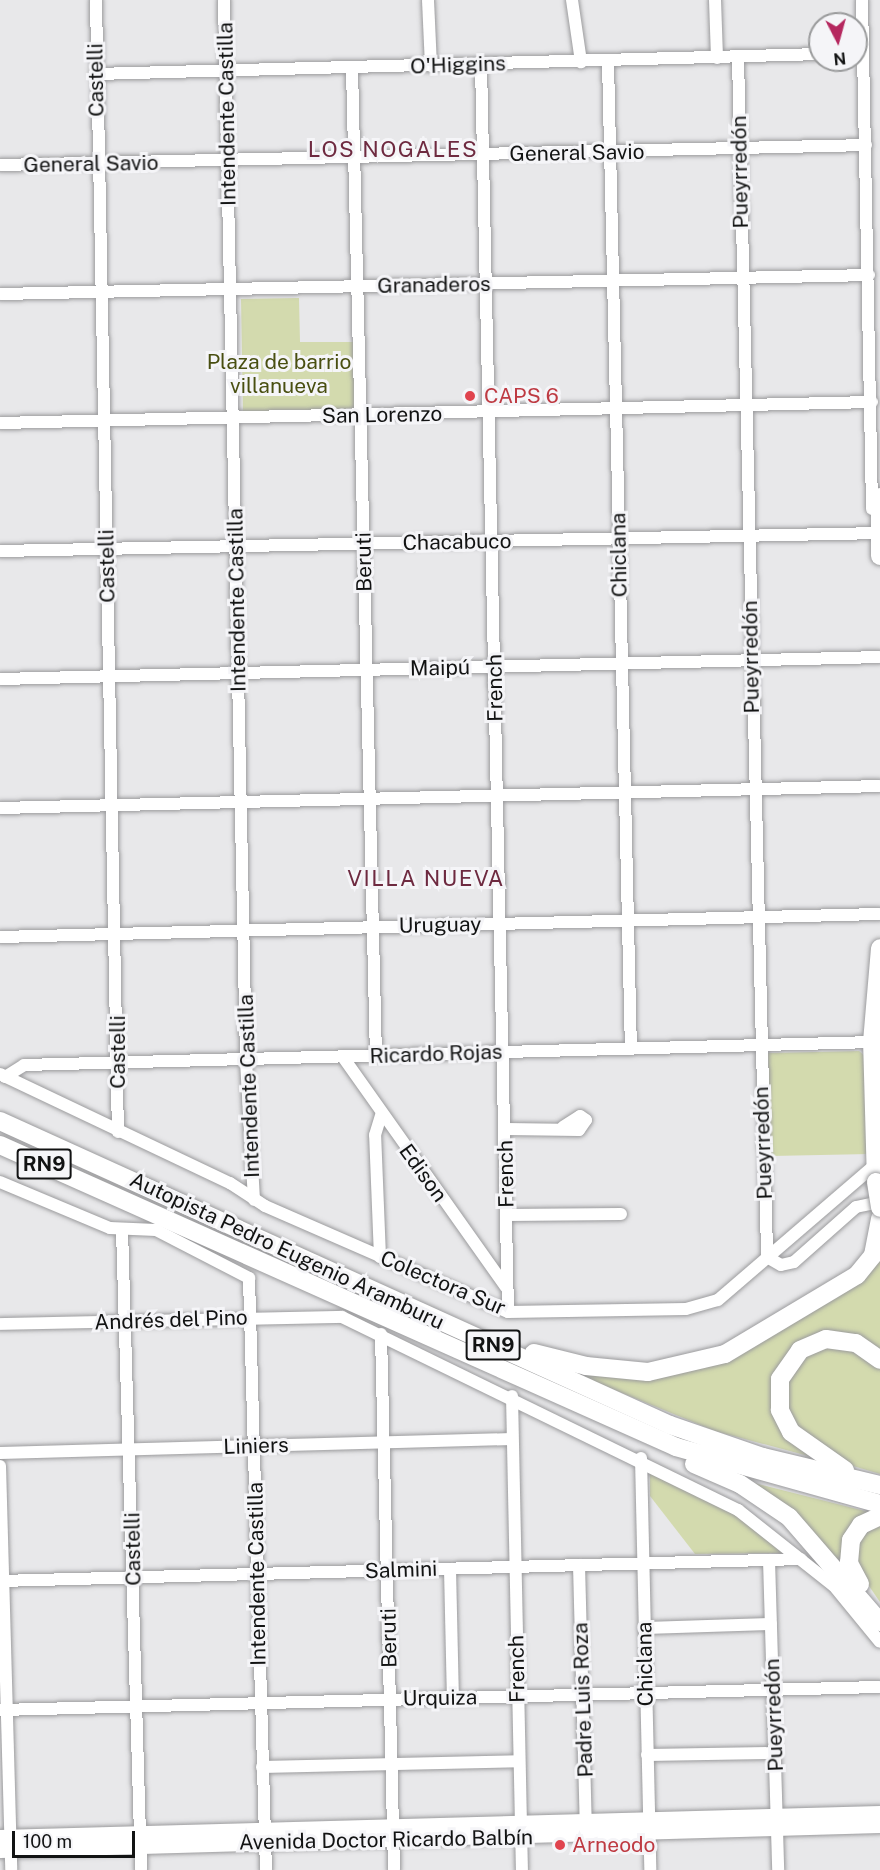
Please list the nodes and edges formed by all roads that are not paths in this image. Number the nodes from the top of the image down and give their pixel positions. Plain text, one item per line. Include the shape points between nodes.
1 (96, 0) edge
2 (224, 0) edge
3 (428, 0) edge
4 (572, 0) edge
5 (715, 0) edge
6 (808, 54) edge
7 (738, 57) junction
8 (717, 58) junction
9 (608, 61) junction
10 (581, 62) junction
11 (481, 64) junction
12 (431, 66) junction
13 (352, 68) junction
14 (226, 71) junction
15 (861, 72) edge
16 (96, 75) junction
17 (866, 145) junction
18 (740, 150) junction
19 (611, 153) junction
20 (483, 155) junction
21 (354, 158) junction
22 (228, 162) junction
23 (97, 164) junction
24 (0, 165) edge
25 (869, 275) junction
26 (742, 278) junction
27 (614, 280) junction
28 (485, 284) junction
29 (357, 287) junction
30 (230, 289) junction
31 (100, 292) junction
32 (0, 294) edge
33 (872, 402) junction
34 (745, 406) junction
35 (616, 409) junction
36 (488, 413) junction
37 (360, 416) junction
38 (233, 418) junction
39 (104, 421) junction
40 (0, 423) edge
41 (880, 497) edge
42 (876, 533) edge
43 (748, 536) junction
44 (619, 538) junction
45 (491, 541) junction
46 (363, 544) junction
47 (236, 546) junction
48 (107, 549) junction
49 (0, 551) edge
50 (880, 556) edge
51 (880, 657) edge
52 (751, 661) junction
53 (621, 664) junction
54 (494, 667) junction
55 (366, 670) junction
56 (238, 673) junction
57 (110, 676) junction
58 (0, 679) edge
59 (880, 786) edge
60 (754, 789) junction
61 (625, 793) junction
62 (497, 796) junction
63 (369, 799) junction
64 (241, 802) junction
65 (113, 805) junction
66 (0, 808) edge
67 (880, 914) edge
68 (756, 917) junction
69 (628, 920) junction
70 (501, 924) junction
71 (372, 927) junction
72 (243, 930) junction
73 (116, 934) junction
74 (0, 937) edge
75 (880, 948) edge
76 (872, 1042) junction
77 (758, 1045) junction
78 (631, 1048) junction
79 (505, 1051) junction
80 (376, 1056) junction
81 (343, 1057) junction
82 (246, 1061) junction
83 (119, 1063) junction
84 (2, 1076) edge
85 (0, 1107) edge
86 (381, 1115) junction
87 (0, 1121) edge
88 (563, 1127) dead end
89 (506, 1129) junction
90 (118, 1132) junction
91 (47, 1142) junction
92 (0, 1145) edge
93 (0, 1155) edge
94 (876, 1173) junction
95 (0, 1182) edge
96 (89, 1183) junction
97 (254, 1200) junction
98 (880, 1202) edge
99 (880, 1208) edge
100 (621, 1214) dead end
101 (507, 1215) junction
102 (880, 1220) edge
103 (122, 1229) junction
104 (380, 1257) junction
105 (767, 1257) junction
106 (506, 1287) junction
107 (508, 1312) junction
108 (421, 1313) junction
109 (253, 1317) junction
110 (125, 1321) junction
111 (0, 1324) edge
112 (381, 1334) junction
113 (880, 1360) edge
114 (512, 1396) junction
115 (644, 1433) junction
116 (512, 1439) junction
117 (384, 1443) junction
118 (254, 1446) junction
119 (131, 1450) junction
120 (0, 1454) edge
121 (641, 1458) junction
122 (0, 1466) edge
123 (880, 1485) edge
124 (880, 1504) edge
125 (880, 1516) edge
126 (801, 1559) junction
127 (770, 1560) junction
128 (643, 1564) junction
129 (579, 1565) junction
130 (515, 1567) junction
131 (450, 1569) junction
132 (387, 1570) junction
133 (257, 1574) junction
134 (134, 1577) junction
135 (2, 1581) edge
136 (880, 1609) edge
137 (880, 1622) edge
138 (771, 1624) junction
139 (644, 1628) junction
140 (880, 1642) edge
141 (880, 1687) edge
142 (773, 1689) junction
143 (646, 1692) junction
144 (582, 1694) junction
145 (518, 1696) junction
146 (453, 1698) junction
147 (390, 1699) junction
148 (261, 1703) junction
149 (137, 1707) junction
150 (3, 1710) edge
151 (774, 1753) junction
152 (647, 1755) junction
153 (519, 1761) junction
154 (392, 1764) junction
155 (262, 1767) junction
156 (880, 1813) edge
157 (776, 1823) junction
158 (880, 1825) edge
159 (649, 1827) junction
160 (586, 1829) junction
161 (521, 1831) junction
162 (393, 1834) junction
163 (264, 1837) junction
164 (140, 1840) junction
165 (5, 1844) edge
166 (11, 1870) edge
167 (141, 1870) edge
168 (266, 1870) edge
169 (394, 1870) edge
170 (522, 1870) edge
171 (650, 1870) edge
172 (777, 1870) edge

1 - 16 street, Castelli
2 - 14 street, Intendente Castilla
3 - 12 street
4 - 10 street
5 - 8 street
6 - 7 street, O'Higgins
7 - 8 street, O'Higgins
7 - 18 street, Pueyrredón
8 - 9 street, O'Higgins
9 - 10 street, O'Higgins
9 - 19 street, Chiclana
10 - 11 street, O'Higgins
11 - 12 street, O'Higgins
11 - 20 street, French
12 - 13 street, O'Higgins
13 - 14 street, O'Higgins
13 - 21 street, Beruti
14 - 16 street, O'Higgins
14 - 22 street, Intendente Castilla
15 - 17 street
16 - 23 street, Castelli
17 - 18 street, General Savio
17 - 25 street
18 - 19 street, General Savio
18 - 26 street, Pueyrredón
19 - 20 street, General Savio
19 - 27 street, Chiclana
20 - 21 street, General Savio
20 - 28 street, French
21 - 22 street, General Savio
21 - 29 street, Beruti
22 - 23 street, General Savio
22 - 30 street, Intendente Castilla
23 - 24 street, General Savio
23 - 31 street, Castelli
25 - 26 street, Granaderos
25 - 33 street
26 - 27 street, Granaderos
26 - 34 street, Pueyrredón
27 - 28 street, Granaderos
27 - 35 street, Chiclana
28 - 29 street, Granaderos
28 - 36 street, French
29 - 30 street, Granaderos
29 - 37 street, Beruti
30 - 31 street, Granaderos
30 - 38 street, Intendente Castilla
31 - 32 street, Granaderos
31 - 39 street, Castelli
33 - 34 street, San Lorenzo
33 - 42 street
34 - 35 street, San Lorenzo
34 - 43 street, Pueyrredón
35 - 36 street, San Lorenzo
35 - 44 street, Chiclana
36 - 37 street, San Lorenzo
36 - 45 street, French
37 - 38 street, San Lorenzo
37 - 46 street, Beruti
38 - 39 street, San Lorenzo
38 - 47 street, Intendente Castilla
39 - 40 street, San Lorenzo
39 - 48 street, Castelli
41 - 42 highway
42 - 43 street, Chacabuco
42 - 50 highway
43 - 44 street, Chacabuco
43 - 52 street, Pueyrredón
44 - 45 street, Chacabuco
44 - 53 street, Chiclana
45 - 46 street, Chacabuco
45 - 54 street, French
46 - 47 street, Chacabuco
46 - 55 street, Beruti
47 - 48 street, Chacabuco
47 - 56 street, Intendente Castilla
48 - 49 street, Chacabuco
48 - 57 street, Castelli
51 - 52 street, Maipú
52 - 53 street, Maipú
52 - 60 street, Pueyrredón
53 - 54 street, Maipú
53 - 61 street, Chiclana
54 - 55 street, Maipú
54 - 62 street, French
55 - 56 street, Maipú
55 - 63 street, Beruti
56 - 57 street, Maipú
56 - 64 street, Intendente Castilla
57 - 58 street, Maipú
57 - 65 street, Castelli
59 - 60 street
60 - 61 street
60 - 68 street, Pueyrredón
61 - 62 street
61 - 69 street, Chiclana
62 - 63 street
62 - 70 street, French
63 - 64 street
63 - 71 street, Beruti
64 - 65 street
64 - 72 street, Intendente Castilla
65 - 66 street
65 - 73 street, Castelli
67 - 68 street, Uruguay
68 - 69 street, Uruguay
68 - 77 street, Pueyrredón
69 - 70 street, Uruguay
69 - 78 street, Chiclana
70 - 71 street, Uruguay
70 - 79 street, French
71 - 72 street, Uruguay
71 - 80 street, Beruti
72 - 73 street, Uruguay
72 - 82 street, Intendente Castilla
73 - 74 street, Uruguay
73 - 83 street, Castelli
75 - 76 highway
76 - 77 street, Ricardo Rojas
76 - 94 highway
77 - 78 street, Ricardo Rojas
77 - 105 street, Pueyrredón
78 - 79 street, Ricardo Rojas
79 - 80 street, Ricardo Rojas
79 - 89 street, French
80 - 81 street, Ricardo Rojas
81 - 82 street, Ricardo Rojas
81 - 86 street, Edison
82 - 83 street, Ricardo Rojas
82 - 97 street, Intendente Castilla
83 - 84 street, Ricardo Rojas via 24,1065
83 - 90 street, Castelli
84 - 90 street, Colectora Sur
85 - 91 highway
86 - 104 street via 375,1135
86 - 106 street, Edison
87 - 91 highway, Autopista Pedro Eugenio Aramburu / RN9
88 - 89 street
89 - 101 street, French
90 - 97 street, Colectora Sur via 230,1183
91 - 108 highway, Autopista Pedro Eugenio Aramburu / RN9
92 - 96 highway, Autopista Pedro Eugenio Aramburu / RN9
93 - 96 highway
94 - 99 highway, bridge
94 - 105 street, Colectora Sur
95 - 103 street via 81,1219
96 - 115 highway, Autopista Pedro Eugenio Aramburu / RN9
97 - 104 street, Colectora Sur
98 - 105 street via 856,1207 794,1262 781,1265
100 - 101 street
101 - 106 street, French
102 - 108 highway via 873,1255 857,1275 749,1343 684,1366 627,1371 566,1363
103 - 109 street, Intendente Castilla via 156,1230 249,1278
103 - 110 street, Castelli
104 - 107 street, Colectora Sur
105 - 107 street, Colectora Sur via 726,1296 706,1305
106 - 107 street, French
108 - 123 highway, Autopista Pedro Eugenio Aramburu / RN9 via 696,1436
109 - 110 street, Andrés del Pino
109 - 112 street, Andrés del Pino via 342,1317
109 - 118 street, Intendente Castilla
110 - 111 street, Andrés del Pino
110 - 119 street, Castelli
112 - 114 street
112 - 117 street, Beruti
113 - 123 highway via 846,1340 816,1341 788,1362 778,1396 781,1417 798,1441 834,1466
114 - 116 street, French
114 - 121 street
115 - 124 highway, Autopista Pedro Eugenio Aramburu / RN9 via 710,1459
115 - 137 highway via 789,1517
116 - 117 street, Liniers
116 - 130 street, French
117 - 118 street, Liniers
117 - 132 street, Beruti
118 - 119 street, Liniers
118 - 133 street, Intendente Castilla
119 - 120 street, Liniers
119 - 134 street, Castelli
121 - 126 street via 738,1510
121 - 128 street, Chiclana
122 - 135 street
125 - 136 highway via 855,1532 849,1556 852,1572
126 - 127 street, Salmini
126 - 140 street via 834,1586
127 - 128 street, Salmini
127 - 138 street, Pueyrredón
128 - 129 street, Salmini
128 - 139 street, Chiclana
129 - 130 street, Salmini
129 - 144 street, Padre Luis Roza
130 - 131 street, Salmini
130 - 145 street, French
131 - 132 street, Salmini
131 - 146 street
132 - 133 street, Salmini
132 - 147 street, Beruti
133 - 134 street, Salmini
133 - 148 street, Intendente Castilla
134 - 135 street, Salmini
134 - 149 street, Castelli
135 - 150 street
138 - 139 street
138 - 142 street, Pueyrredón
139 - 143 street, Chiclana
141 - 142 street, Urquiza
142 - 143 street, Urquiza
142 - 151 street, Pueyrredón
143 - 144 street, Urquiza
143 - 152 street, Chiclana
144 - 145 street, Urquiza
144 - 160 street, Padre Luis Roza
145 - 146 street, Urquiza
145 - 153 street, French
146 - 147 street, Urquiza
147 - 148 street, Urquiza
147 - 154 street, Beruti
148 - 149 street, Urquiza
148 - 155 street, Intendente Castilla
149 - 150 street, Urquiza
149 - 164 street, Castelli
150 - 165 street
151 - 152 street
151 - 157 street, Pueyrredón
152 - 159 street, Chiclana
153 - 154 street
153 - 161 street, French
154 - 155 street
154 - 162 street, Beruti
155 - 163 street, Intendente Castilla
156 - 157 main road, Avenida Doctor Ricardo Balbín
157 - 158 main road, Avenida Doctor Ricardo Balbín
157 - 159 main road, Avenida Doctor Ricardo Balbín
157 - 172 street, Pueyrredón
159 - 160 main road, Avenida Doctor Ricardo Balbín
159 - 171 street, Chiclana
160 - 161 main road, Avenida Doctor Ricardo Balbín
161 - 162 main road, Avenida Doctor Ricardo Balbín
161 - 170 street, French
162 - 163 main road, Avenida Doctor Ricardo Balbín
162 - 169 street, Beruti
163 - 164 main road, Avenida Doctor Ricardo Balbín
163 - 168 street, Intendente Castilla
164 - 165 main road, Avenida Doctor Ricardo Balbín
164 - 167 street, Castelli
165 - 166 street

